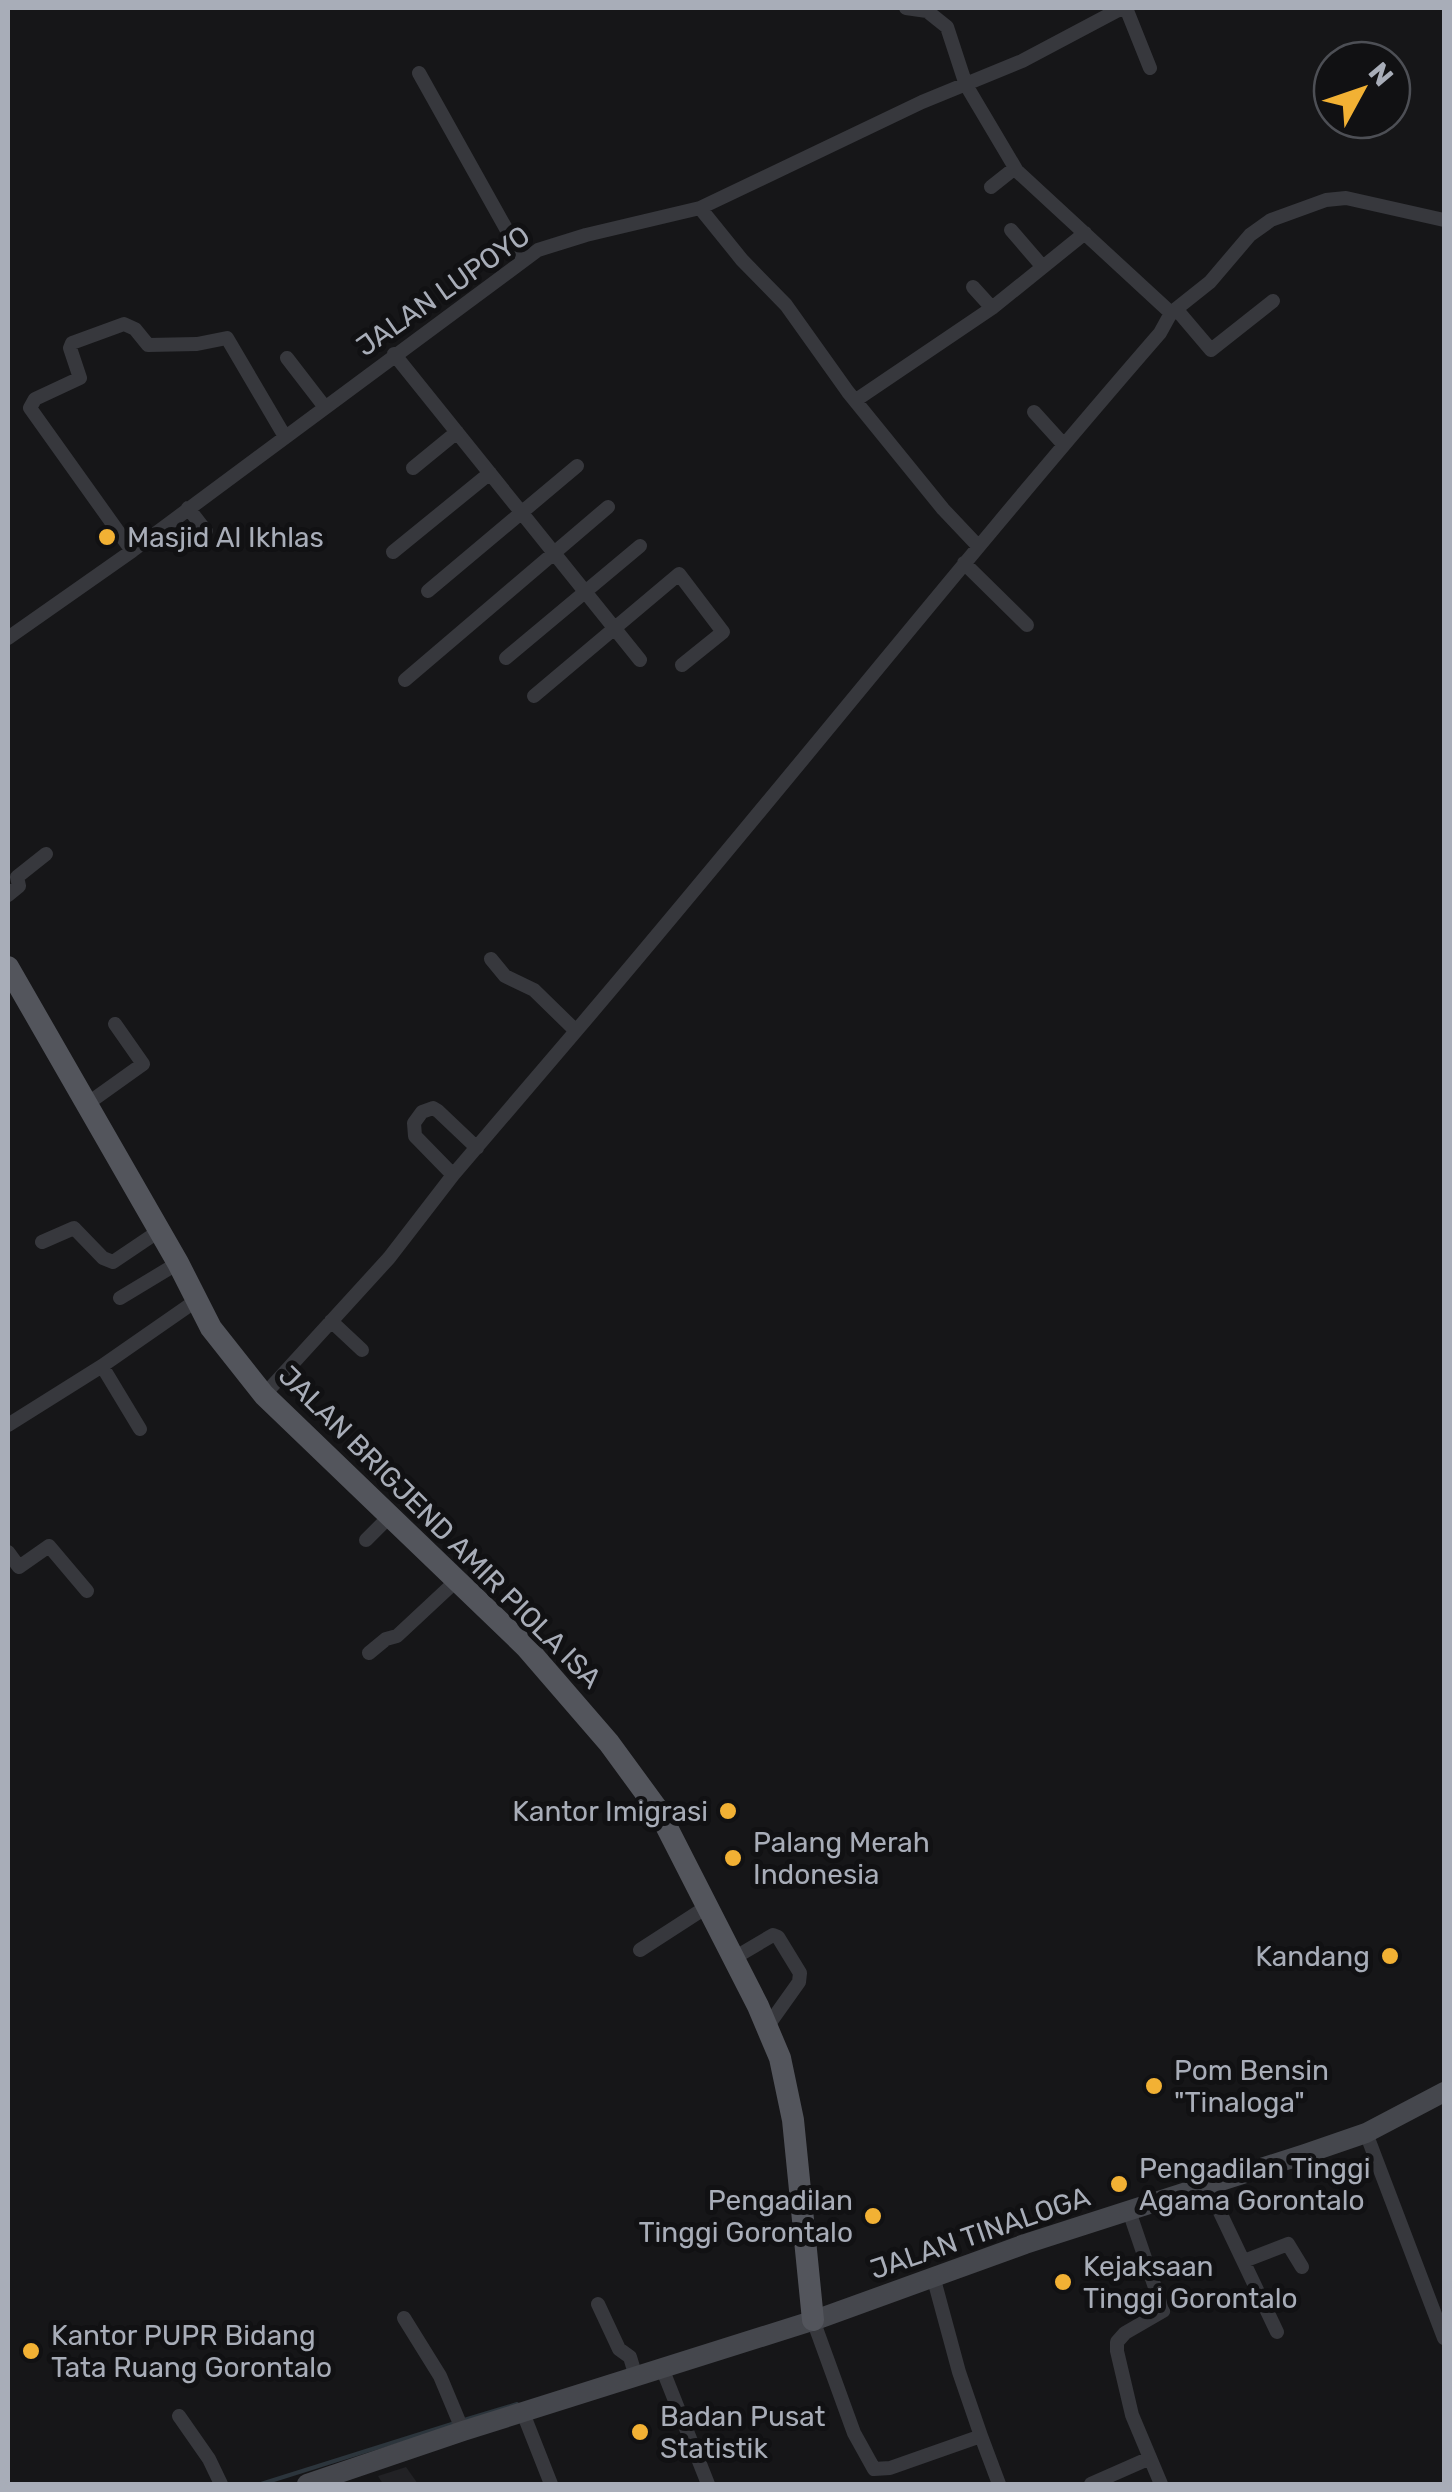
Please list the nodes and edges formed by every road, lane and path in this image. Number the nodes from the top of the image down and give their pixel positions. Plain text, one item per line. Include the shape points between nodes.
1 (906, 8) edge
2 (1124, 8) edge
3 (1103, 12) edge
4 (1150, 68) dead end
5 (419, 72) dead end
6 (966, 85) junction
7 (1015, 168) junction
8 (990, 187) dead end
9 (700, 208) junction
10 (1444, 220) edge
11 (1011, 230) dead end
12 (1085, 233) junction
13 (523, 259) junction
14 (1042, 266) junction
15 (973, 287) dead end
16 (1272, 300) dead end
17 (992, 308) junction
18 (1174, 311) junction
19 (394, 354) junction
20 (287, 358) dead end
21 (856, 400) junction
22 (324, 406) junction
23 (1034, 412) dead end
24 (456, 432) junction
25 (284, 436) junction
26 (1063, 444) junction
27 (577, 466) dead end
28 (414, 468) dead end
29 (490, 473) junction
30 (608, 507) dead end
31 (188, 508) junction
32 (522, 512) junction
33 (206, 531) dead end
34 (640, 546) dead end
35 (978, 546) junction
36 (132, 551) junction
37 (393, 552) dead end
38 (554, 553) junction
39 (964, 562) junction
40 (428, 592) dead end
41 (585, 593) junction
42 (1027, 625) dead end
43 (614, 628) junction
44 (8, 638) edge
45 (506, 658) dead end
46 (640, 660) dead end
47 (682, 665) dead end
48 (405, 680) dead end
49 (534, 696) dead end
50 (46, 854) dead end
51 (8, 895) edge
52 (491, 960) dead end
53 (8, 967) edge
54 (115, 1024) dead end
55 (576, 1031) junction
56 (87, 1104) junction
57 (477, 1148) junction
58 (453, 1175) junction
59 (160, 1231) junction
60 (42, 1242) dead end
61 (178, 1263) junction
62 (120, 1298) dead end
63 (197, 1300) junction
64 (332, 1321) junction
65 (362, 1350) dead end
66 (102, 1366) junction
67 (264, 1395) junction
68 (8, 1425) edge
69 (140, 1430) dead end
70 (390, 1516) junction
71 (366, 1540) dead end
72 (8, 1552) edge
73 (456, 1581) junction
74 (88, 1591) dead end
75 (369, 1653) dead end
76 (708, 1906) junction
77 (640, 1950) dead end
78 (734, 1958) junction
79 (767, 2027) junction
80 (1444, 2092) edge
81 (1366, 2133) junction
82 (1207, 2186) junction
83 (1128, 2211) junction
84 (1244, 2261) junction
85 (1302, 2267) dead end
86 (933, 2276) junction
87 (598, 2304) dead end
88 (404, 2318) dead end
89 (813, 2320) junction
90 (1277, 2332) dead end
91 (1444, 2338) edge
92 (662, 2368) junction
93 (634, 2370) junction
94 (523, 2414) junction
95 (179, 2416) dead end
96 (461, 2425) junction
97 (981, 2436) junction
98 (1150, 2458) junction
99 (221, 2484) edge
100 (306, 2484) edge
101 (551, 2484) edge
102 (708, 2484) edge
103 (999, 2484) edge
104 (1091, 2484) edge
105 (1162, 2484) edge

1 - 6 street via 942,20
2 - 3 street, JALAN LUPOYO
2 - 4 street
3 - 6 street, JALAN LUPOYO via 1022,61
5 - 13 street
6 - 7 street
6 - 9 street, JALAN LUPOYO
7 - 8 street
7 - 12 street
9 - 13 street, JALAN LUPOYO via 555,244
9 - 21 street via 786,304
10 - 18 street via 1358,199 1326,200 1260,227
11 - 14 street
12 - 14 street
12 - 18 street
13 - 19 street, JALAN LUPOYO
14 - 17 street
15 - 17 street
16 - 18 street via 1211,350
17 - 21 street
18 - 26 street
19 - 22 street, JALAN LUPOYO
19 - 24 street
20 - 22 street
21 - 35 street
22 - 25 street, JALAN LUPOYO
23 - 26 street
24 - 28 street
24 - 29 street
25 - 31 street, JALAN LUPOYO
25 - 36 street via 227,338 148,345 124,324 72,343 80,378 35,399 31,411
26 - 35 street
27 - 32 street
29 - 32 street
29 - 37 street
30 - 38 street
31 - 33 street
31 - 36 street, JALAN LUPOYO
32 - 38 street
32 - 40 street
34 - 41 street
35 - 39 street
36 - 44 street, JALAN LUPOYO
38 - 41 street
38 - 48 street
39 - 42 street
39 - 55 street
41 - 43 street
41 - 45 street
43 - 46 street
43 - 47 street via 679,574 722,632
43 - 49 street
50 - 51 street via 17,877
52 - 55 street
53 - 56 main road, JALAN BRIGJEND AMIR PIOLA ISA
54 - 56 street via 143,1064
55 - 57 street
56 - 59 main road, JALAN BRIGJEND AMIR PIOLA ISA
57 - 58 street
57 - 58 street via 438,1111 422,1112 415,1136
58 - 64 street
59 - 60 street via 113,1262 74,1228
59 - 61 main road, JALAN BRIGJEND AMIR PIOLA ISA
61 - 62 street
61 - 63 main road, JALAN BRIGJEND AMIR PIOLA ISA
63 - 66 street
63 - 67 main road, JALAN BRIGJEND AMIR PIOLA ISA
64 - 65 street
64 - 67 street
66 - 68 street
66 - 69 street
67 - 70 main road, JALAN BRIGJEND AMIR PIOLA ISA
70 - 71 street
70 - 73 main road, JALAN BRIGJEND AMIR PIOLA ISA
72 - 74 street via 18,1567 50,1546
73 - 75 street
73 - 76 main road, JALAN BRIGJEND AMIR PIOLA ISA via 526,1647 610,1743 658,1810
76 - 77 street
76 - 78 main road, JALAN BRIGJEND AMIR PIOLA ISA
78 - 79 main road, JALAN BRIGJEND AMIR PIOLA ISA
78 - 79 street via 773,1935 800,1973
79 - 89 main road, JALAN BRIGJEND AMIR PIOLA ISA via 793,2120
80 - 81 street, JALAN TINALOGA
81 - 82 street, JALAN TINALOGA
81 - 91 street
82 - 83 street, JALAN TINALOGA
82 - 84 street
83 - 86 street, JALAN TINALOGA
83 - 98 street via 1163,2311 1117,2342 1132,2415
84 - 85 street via 1288,2244
84 - 90 street
86 - 89 street, JALAN TINALOGA
86 - 97 street
87 - 93 street
88 - 96 street
89 - 92 street, JALAN TINALOGA
89 - 97 street via 874,2469
92 - 93 street, JALAN TINALOGA
92 - 102 street
93 - 94 street, JALAN TINALOGA
94 - 96 street, JALAN TINALOGA
94 - 101 street
95 - 99 street
96 - 100 street, JALAN TINALOGA
97 - 103 street
98 - 104 street
98 - 105 street

